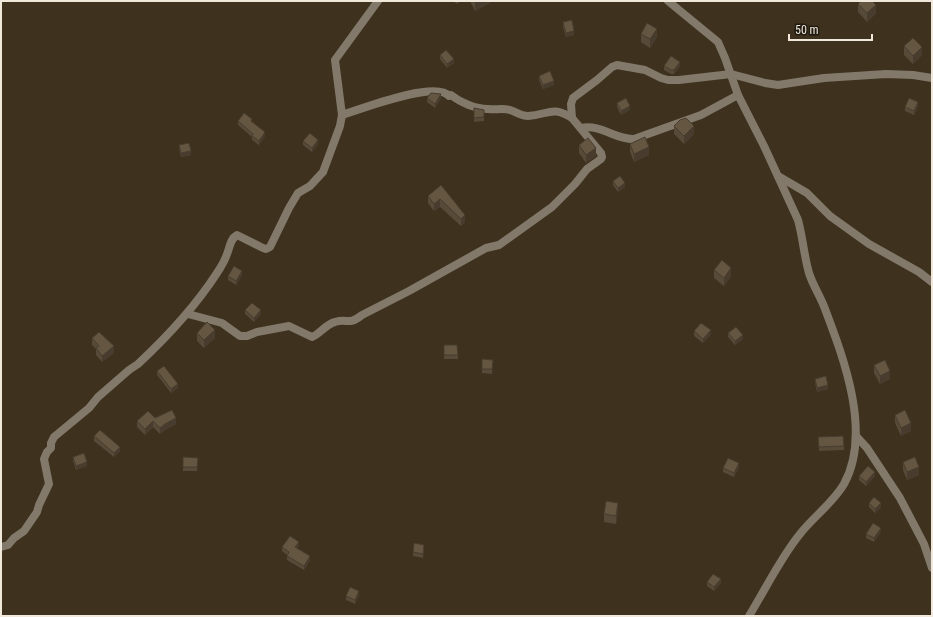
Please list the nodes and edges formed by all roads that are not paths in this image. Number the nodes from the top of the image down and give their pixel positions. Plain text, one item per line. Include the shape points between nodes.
1 (378, 1) edge
2 (668, 1) edge
3 (731, 74) junction
4 (932, 78) edge
5 (738, 95) junction
6 (342, 115) junction
7 (572, 118) junction
8 (581, 128) junction
9 (778, 176) junction
10 (932, 282) edge
11 (188, 314) junction
12 (856, 436) junction
13 (1, 547) edge
14 (932, 568) edge
15 (749, 616) edge

1 - 6 street via 335,60
2 - 3 street via 718,42
3 - 4 street via 778,85 886,74
3 - 5 street
3 - 7 street via 668,80 645,70 617,65 573,98
5 - 8 street via 701,115 630,140 597,128
5 - 9 street
6 - 7 street via 414,93 439,90 457,100 488,110 510,110 528,116 559,111
6 - 11 street via 322,172 310,186 298,193 272,245 266,249 237,235 234,236 217,272
7 - 8 street
8 - 11 street via 602,157 587,169 552,207 499,245 486,248 461,261 355,320 334,322 312,337 289,326 243,336 222,323
9 - 10 street via 807,193 830,216 869,244 920,272
9 - 12 street via 798,220 810,275 826,310 845,366
11 - 13 street via 138,364 54,437 44,459 49,484 36,512 24,531 8,545
12 - 14 street via 867,448 900,498 924,544
12 - 15 street via 851,466 844,485 799,534

